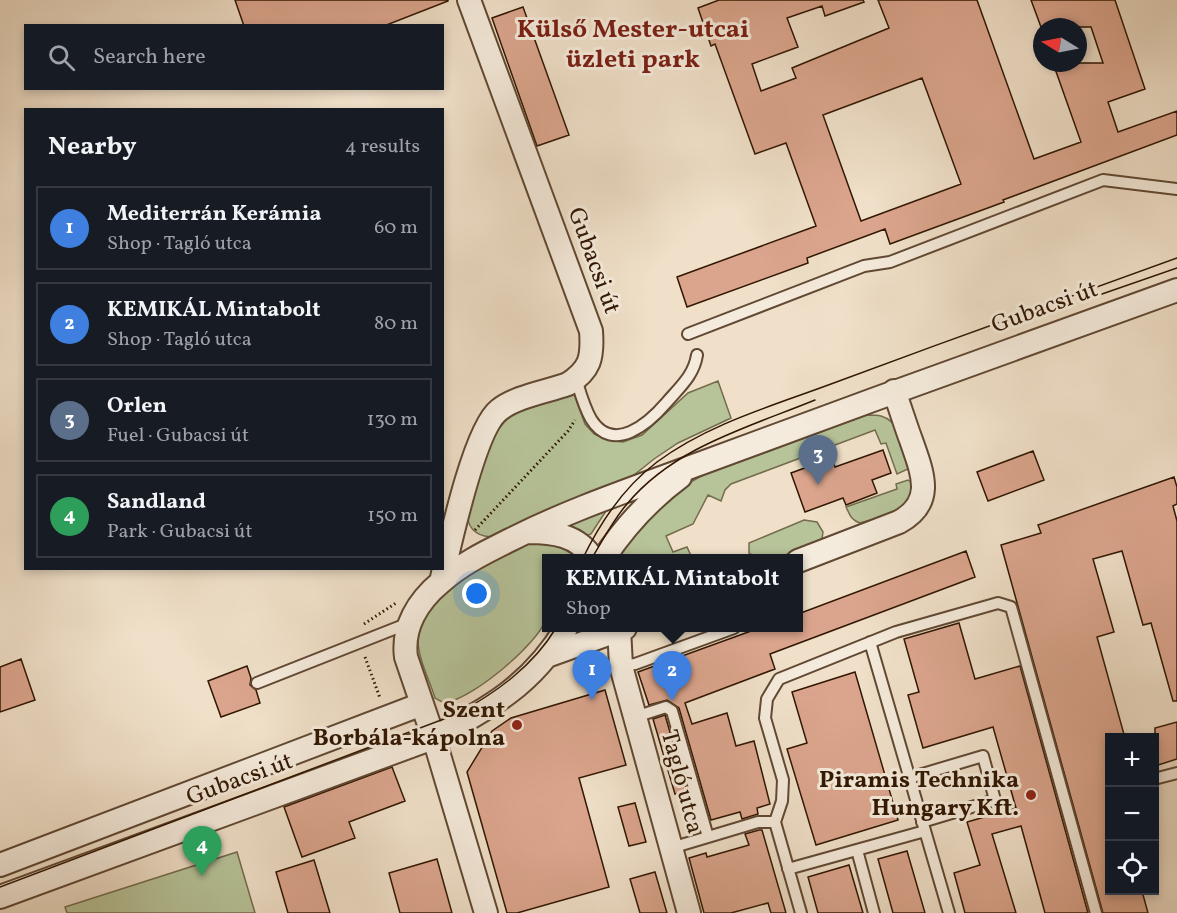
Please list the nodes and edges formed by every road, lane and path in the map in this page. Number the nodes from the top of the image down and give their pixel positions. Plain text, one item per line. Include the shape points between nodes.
1 (469, 0) edge
2 (1177, 189) edge
3 (1177, 290) edge
4 (688, 334) dead end
5 (697, 355) dead end
6 (576, 379) junction
7 (894, 391) junction
8 (584, 402) junction
9 (695, 465) junction
10 (462, 531) junction
11 (526, 532) junction
12 (493, 549) junction
13 (590, 554) edge
14 (607, 554) edge
15 (803, 559) edge
16 (441, 582) junction
17 (410, 623) junction
18 (563, 632) edge
19 (610, 632) edge
20 (621, 632) edge
21 (721, 632) edge
22 (870, 642) junction
23 (547, 656) junction
24 (621, 666) junction
25 (257, 683) dead end
26 (422, 704) junction
27 (635, 717) junction
28 (433, 738) junction
29 (1177, 773) edge
30 (909, 778) junction
31 (1159, 778) edge
32 (775, 822) junction
33 (923, 827) junction
34 (708, 837) junction
35 (671, 848) junction
36 (857, 850) junction
37 (0, 865) edge
38 (788, 869) junction
39 (0, 897) edge
40 (486, 913) edge
41 (689, 913) edge
42 (801, 913) edge
43 (874, 913) edge
44 (949, 913) edge
45 (1096, 913) edge

1 - 6 street, Gubacsi út via 591,332 590,361
2 - 4 lane via 1103,180
3 - 7 street, Gubacsi út
5 - 8 lane via 693,372 647,424 632,432 609,434 599,428
6 - 8 lane
6 - 10 street, Gubacsi út via 511,403 488,423 481,438
7 - 9 street, Gubacsi út
7 - 15 street via 922,472 920,503 899,522
8 - 10 path via 568,431 479,524
9 - 11 street, Gubacsi út via 574,509
9 - 14 street, Gubacsi út via 640,511
10 - 12 street via 479,546
10 - 16 street, Gubacsi út
11 - 12 street, Gubacsi út
11 - 13 street via 570,538
12 - 16 street, Gubacsi út
16 - 17 street, Gubacsi út via 425,597
17 - 25 lane
17 - 26 street, Gubacsi út via 406,657
18 - 23 street, Gubacsi út
19 - 23 street, Gubacsi út
20 - 24 street, Tagló utca
21 - 24 lane
22 - 30 lane
22 - 32 lane via 779,679 767,699 765,718 783,780
22 - 45 lane via 998,603 1011,607
23 - 28 street, Gubacsi út via 507,695
24 - 27 street, Tagló utca
26 - 28 street
26 - 37 street, Gubacsi út
27 - 34 lane via 666,707 672,711
27 - 35 street, Tagló utca
28 - 39 street, Gubacsi út
28 - 40 street
29 - 31 lane
30 - 33 lane
30 - 33 lane via 983,756 995,800
32 - 34 lane via 758,822
32 - 38 lane
33 - 36 lane
33 - 44 lane
34 - 35 lane
35 - 41 street, Tagló utca
36 - 38 lane
36 - 43 lane
38 - 42 lane

